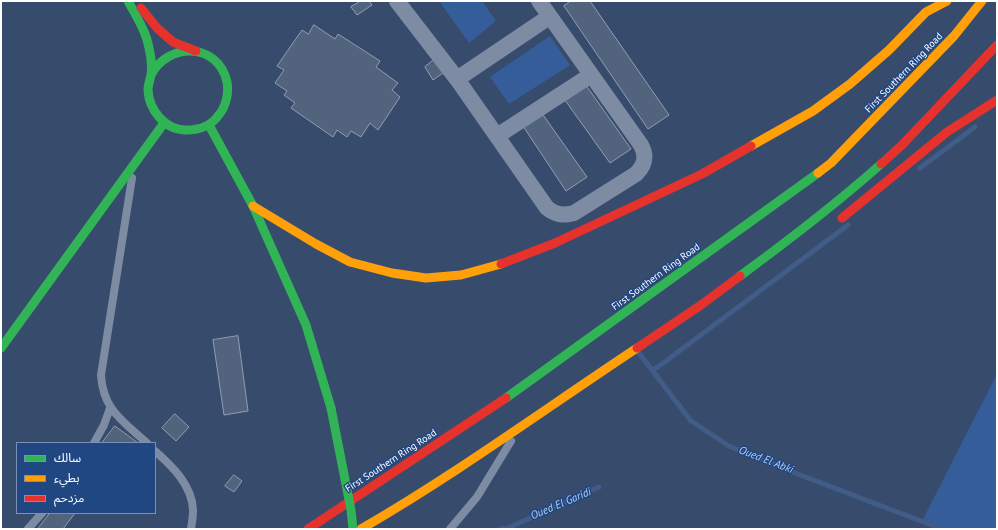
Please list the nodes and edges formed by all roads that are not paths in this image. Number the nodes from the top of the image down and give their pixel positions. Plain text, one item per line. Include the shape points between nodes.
1 (128, 1) edge
2 (134, 1) edge
3 (397, 1) edge
4 (539, 1) edge
5 (947, 1) edge
6 (982, 1) edge
7 (550, 17) junction
8 (997, 45) edge
9 (196, 51) junction
10 (151, 75) junction
11 (591, 75) junction
12 (457, 79) junction
13 (997, 100) edge
14 (164, 123) junction
15 (210, 125) junction
16 (497, 136) junction
17 (134, 164) junction
18 (253, 206) junction
19 (831, 226) dead end
20 (1, 348) edge
21 (620, 370) dead end
22 (564, 396) junction
23 (110, 408) junction
24 (520, 427) junction
25 (95, 442) edge
26 (146, 442) edge
27 (156, 451) edge
28 (41, 514) edge
29 (28, 529) edge
30 (191, 529) edge
31 (308, 529) edge
32 (353, 529) edge
33 (361, 529) edge
34 (450, 529) edge

1 - 10 main road via 146,34 151,57
2 - 9 main road via 173,42
3 - 12 street
4 - 7 street
5 - 18 main road via 926,12 889,50 850,84 813,111 702,174 555,243 506,263 461,275 426,278 392,274 350,262
6 - 31 main road, First Southern Ring Road via 954,36 831,163 523,387
7 - 11 street
7 - 12 street
8 - 22 main road via 901,146 851,191 701,305
9 - 10 main road via 182,50 171,54 158,63
9 - 15 main road via 208,55 219,64 226,76 226,103 220,115
10 - 14 main road via 148,88 149,102 154,114
11 - 16 street
11 - 16 street via 644,151 644,164 636,174 574,214 560,215 547,208
12 - 16 street
13 - 19 main road via 947,132
14 - 15 main road via 175,129 187,131
14 - 17 main road
15 - 18 main road
17 - 20 main road
17 - 23 lane via 101,375 102,387
18 - 32 main road, bridge via 306,325 331,408
21 - 22 main road
22 - 24 main road
23 - 25 lane
23 - 26 lane
24 - 33 main road via 404,504
24 - 34 lane via 477,497
27 - 30 lane via 175,469 187,488 193,509
28 - 29 lane

